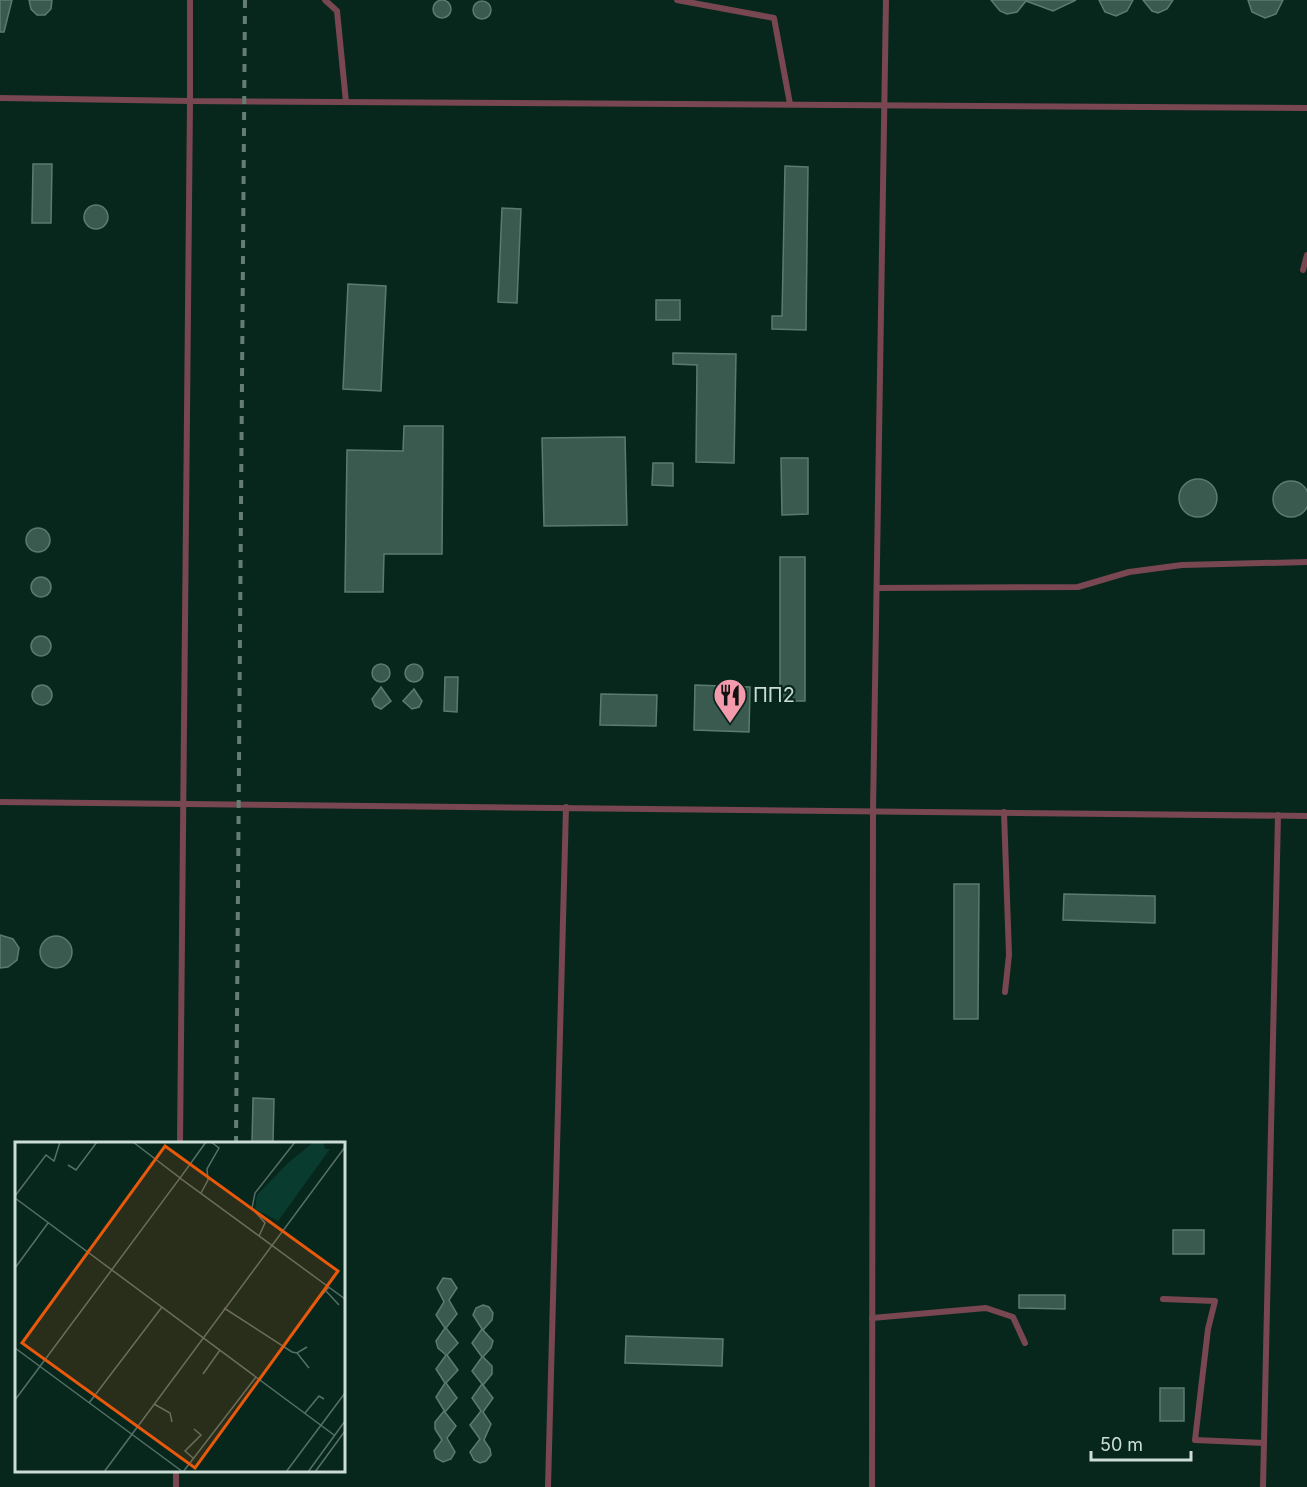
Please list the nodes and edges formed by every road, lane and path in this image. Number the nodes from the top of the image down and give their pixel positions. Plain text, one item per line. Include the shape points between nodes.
1 (190, 0) edge
2 (325, 0) edge
3 (677, 0) edge
4 (886, 0) edge
5 (0, 98) edge
6 (190, 100) junction
7 (346, 102) junction
8 (790, 105) junction
9 (885, 105) junction
10 (1307, 108) edge
11 (1307, 255) edge
12 (1303, 270) dead end
13 (1307, 562) edge
14 (877, 588) junction
15 (0, 802) edge
16 (184, 803) junction
17 (566, 807) junction
18 (873, 811) junction
19 (1004, 812) junction
20 (1278, 816) junction
21 (1307, 816) edge
22 (1005, 992) dead end
23 (180, 1142) edge
24 (1163, 1299) dead end
25 (872, 1318) junction
26 (1025, 1343) dead end
27 (1264, 1443) junction
28 (548, 1487) edge
29 (872, 1487) edge
30 (1263, 1487) edge

1 - 6 lane
2 - 7 lane via 336,11
3 - 8 lane via 774,18
4 - 9 lane
5 - 6 lane
6 - 7 lane
6 - 16 lane
7 - 8 lane
8 - 9 lane
9 - 10 lane
9 - 14 lane
11 - 12 lane
13 - 14 lane via 1182,565 1129,572 1078,587
14 - 18 lane
15 - 16 lane
16 - 17 lane
16 - 23 lane
17 - 18 lane
17 - 28 lane
18 - 19 lane
18 - 25 lane
19 - 20 lane
19 - 22 lane via 1010,955
20 - 21 lane
20 - 27 lane
24 - 27 lane via 1215,1301 1195,1440
25 - 26 lane via 986,1308 1013,1317
25 - 29 lane
27 - 30 lane

